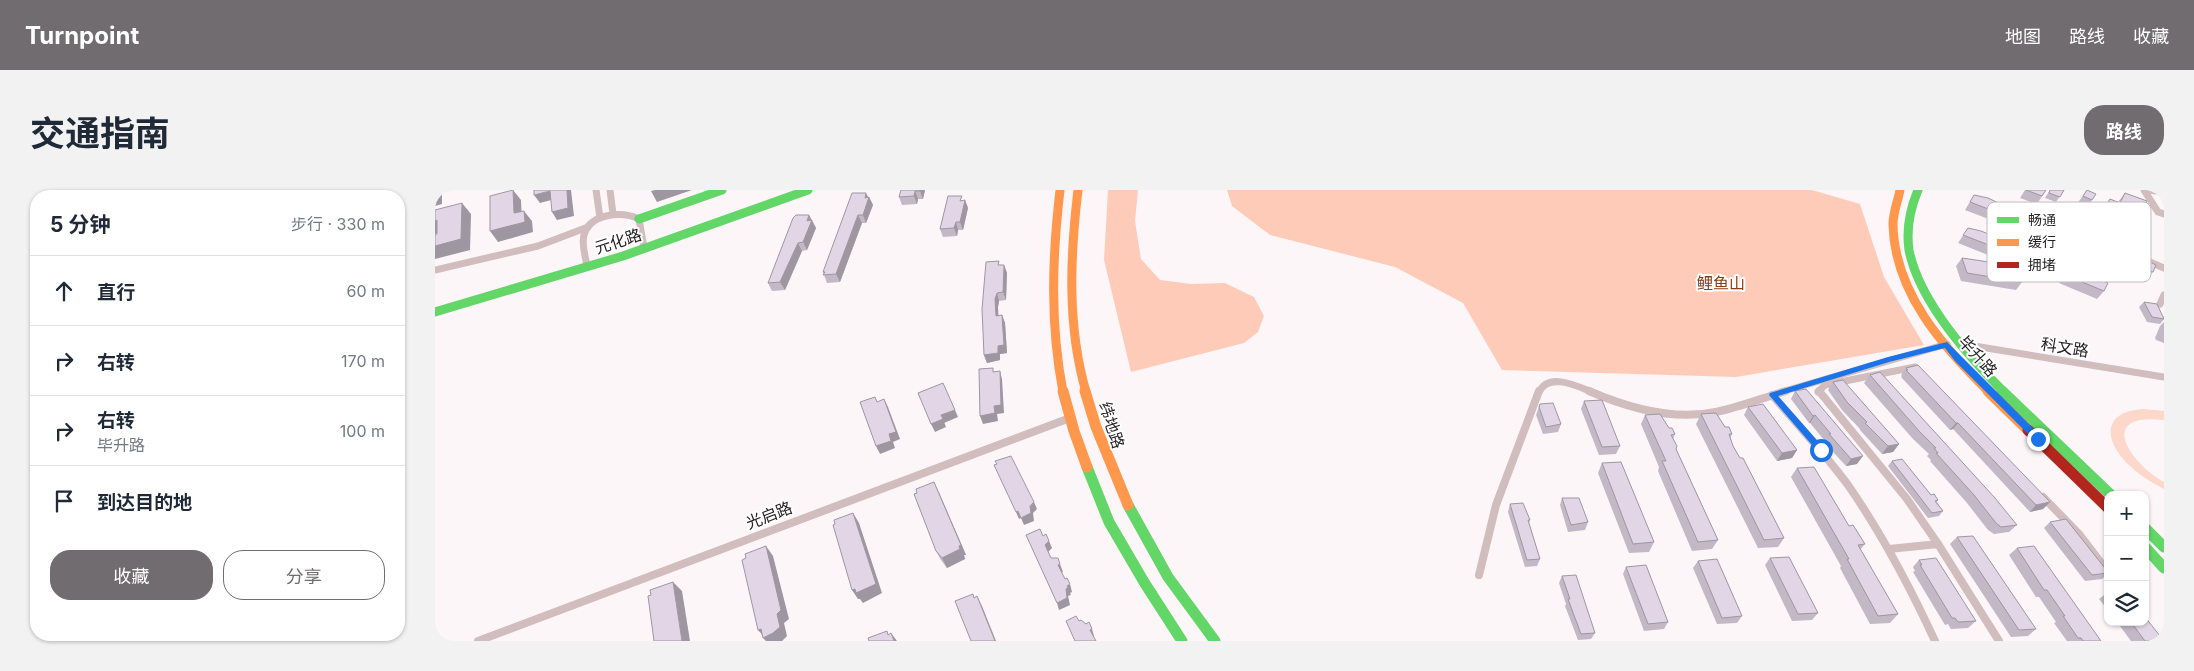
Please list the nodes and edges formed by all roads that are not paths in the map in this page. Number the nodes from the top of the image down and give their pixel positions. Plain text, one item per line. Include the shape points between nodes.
1 (596, 190) edge
2 (610, 190) edge
3 (722, 190) edge
4 (808, 190) edge
5 (1060, 190) edge
6 (1078, 190) edge
7 (1900, 190) edge
8 (1918, 190) edge
9 (2144, 190) edge
10 (2148, 190) edge
11 (2164, 192) edge
12 (613, 214) junction
13 (2164, 214) edge
14 (600, 218) junction
15 (639, 218) junction
16 (588, 227) junction
17 (644, 248) junction
18 (2151, 263) edge
19 (587, 267) junction
20 (2164, 268) edge
21 (435, 270) edge
22 (2164, 295) edge
23 (2160, 304) dead end
24 (435, 312) edge
25 (1947, 344) junction
26 (1962, 344) junction
27 (1924, 373) edge
28 (2164, 376) edge
29 (1773, 395) junction
30 (1069, 418) junction
31 (2107, 491) edge
32 (2039, 492) edge
33 (2104, 504) edge
34 (2149, 532) edge
35 (1938, 544) junction
36 (2164, 547) edge
37 (1889, 549) junction
38 (2149, 551) edge
39 (2104, 567) edge
40 (2164, 568) edge
41 (1479, 576) dead end
42 (478, 641) edge
43 (1182, 641) edge
44 (1215, 641) edge
45 (1935, 641) edge
46 (1999, 641) edge

1 - 14 street
2 - 12 street
3 - 15 street
4 - 17 street, 元化路
5 - 30 street via 1051,297 1055,342
6 - 44 street, 纬地路 via 1070,258 1070,294 1083,383 1100,441 1148,544
7 - 25 street, 毕升路 via 1891,227 1898,259 1912,296
8 - 26 street, 毕升路 via 1908,236 1911,258 1925,290
9 - 13 street via 2158,212
10 - 11 street
12 - 14 street
12 - 15 street via 632,214
14 - 16 street
15 - 17 street
16 - 19 street via 584,235
16 - 21 street via 547,242
17 - 19 street, 元化路
18 - 20 street
19 - 24 street, 元化路
22 - 23 street
25 - 29 street
25 - 33 street, 毕升路 via 1958,359
26 - 28 street, 科文路
26 - 31 street, 毕升路 via 1988,375
27 - 35 street via 1918,366 1825,385 1818,392 1907,499
29 - 37 street via 1843,479
29 - 41 street via 1717,412 1678,415 1628,406 1565,382 1547,382 1540,389 1496,505
30 - 42 street, 光启路
30 - 43 street via 1108,520 1147,589
32 - 39 street via 2079,534
34 - 36 street
35 - 37 street
35 - 46 street
37 - 45 street
38 - 40 street

